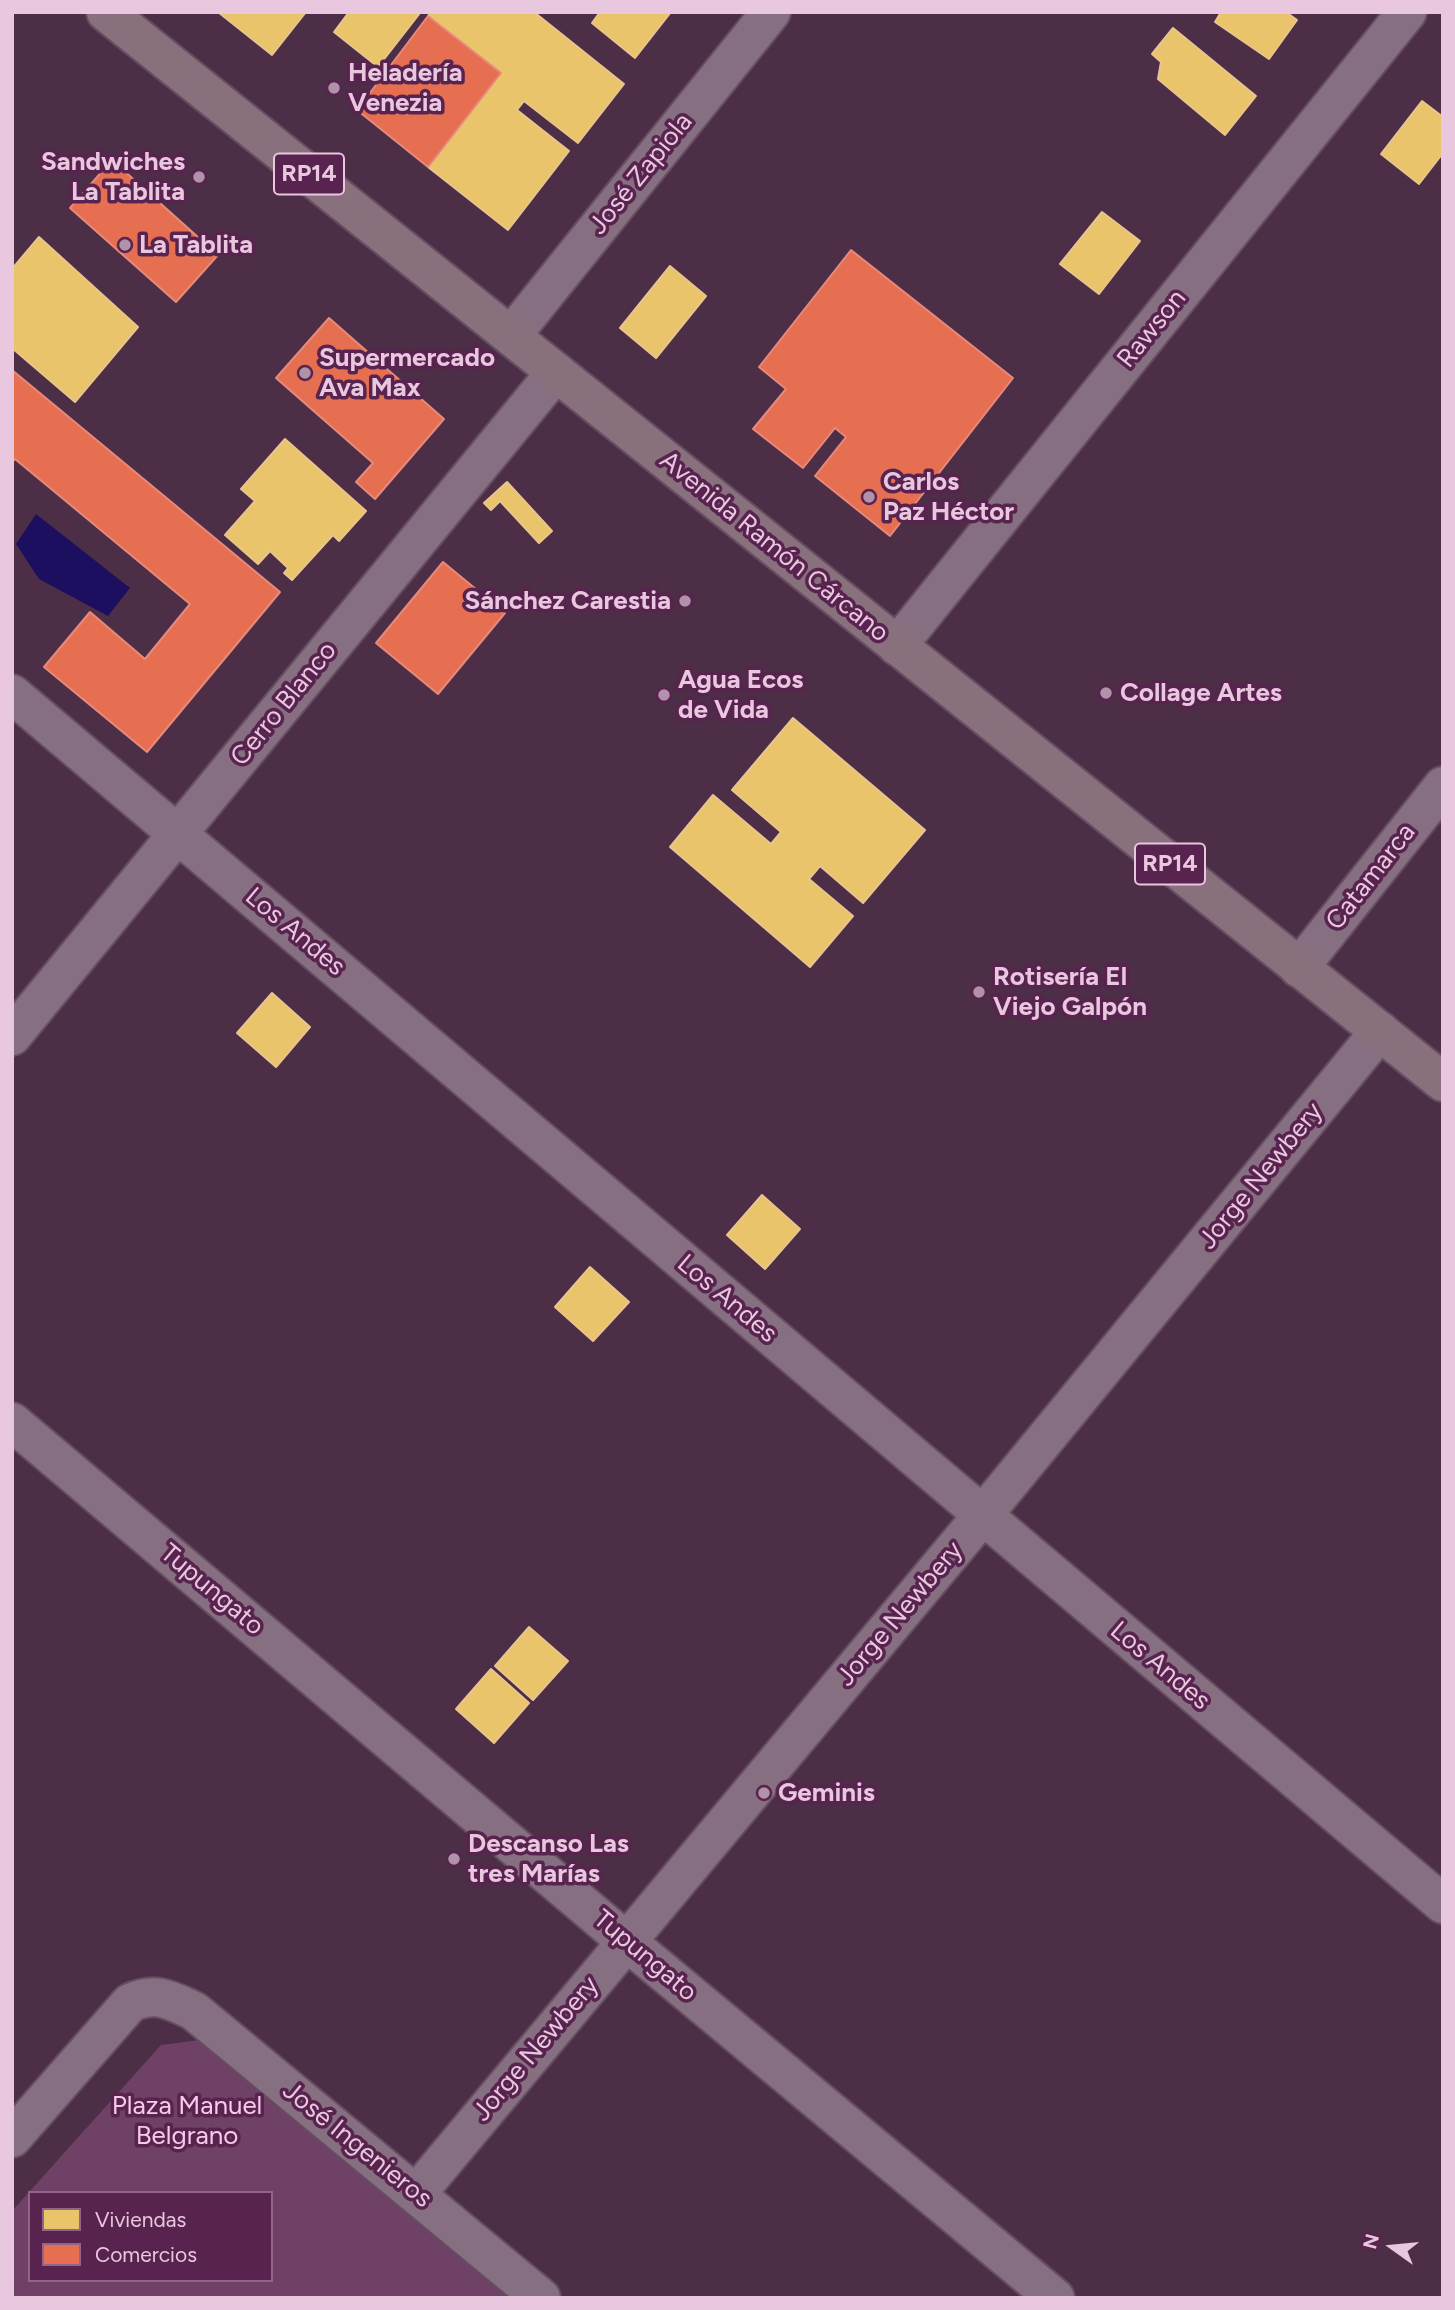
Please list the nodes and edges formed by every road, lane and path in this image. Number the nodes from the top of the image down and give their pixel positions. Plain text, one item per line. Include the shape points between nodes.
1 (771, 12) edge
2 (1407, 12) edge
3 (115, 15) edge
4 (511, 336) junction
5 (556, 372) junction
6 (897, 646) junction
7 (12, 694) edge
8 (1443, 786) edge
9 (178, 833) junction
10 (1299, 968) junction
11 (1380, 1031) junction
12 (12, 1036) edge
13 (1443, 1082) edge
14 (12, 1422) edge
15 (982, 1516) junction
16 (1443, 1904) edge
17 (626, 1941) junction
18 (12, 2138) edge
19 (417, 2193) junction
20 (541, 2298) edge
21 (1055, 2298) edge

1 - 4 street, José Zapiola
2 - 6 street, Rawson
3 - 4 main road, Avenida Ramón Cárcano / RP14
4 - 5 main road, Avenida Ramón Cárcano / RP14
5 - 6 main road, Avenida Ramón Cárcano / RP14
5 - 9 street, Cerro Blanco
6 - 10 main road, Avenida Ramón Cárcano / RP14
7 - 9 street, Los Andes
8 - 10 street, Catamarca
9 - 12 street, Cerro Blanco
9 - 15 street, Los Andes
10 - 11 main road, Avenida Ramón Cárcano / RP14
11 - 13 main road, Avenida Ramón Cárcano / RP14
11 - 15 street, Jorge Newbery
14 - 17 street, Tupungato
15 - 16 street, Los Andes
15 - 17 street, Jorge Newbery
17 - 19 street, Jorge Newbery
17 - 21 street, Tupungato
18 - 19 street, José Ingenieros via 130,2003 145,1996 169,1999 194,2011
19 - 20 street, José Ingenieros

